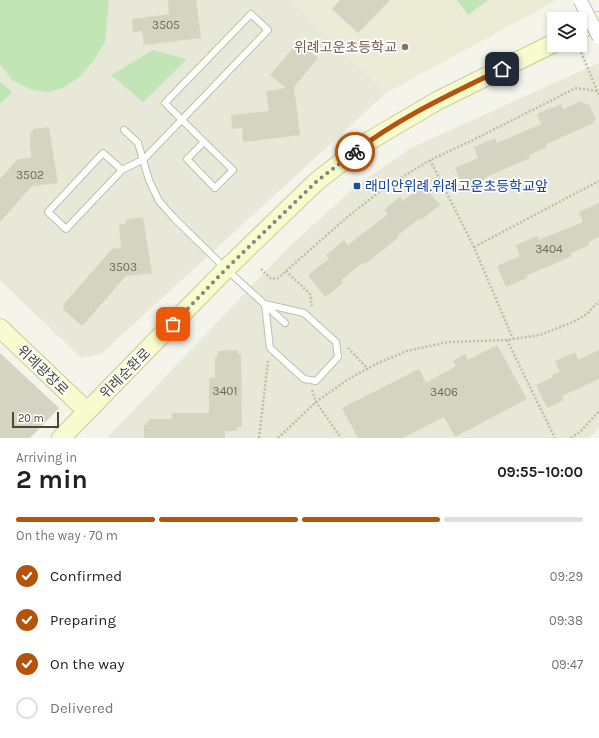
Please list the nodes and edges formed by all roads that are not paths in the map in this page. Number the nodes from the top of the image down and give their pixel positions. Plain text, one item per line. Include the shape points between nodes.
1 (580, 0) edge
2 (599, 21) edge
3 (587, 27) edge
4 (599, 37) edge
5 (547, 46) edge
6 (182, 120) junction
7 (124, 130) dead end
8 (204, 142) junction
9 (144, 159) junction
10 (122, 170) junction
11 (226, 269) junction
12 (265, 304) junction
13 (285, 323) dead end
14 (0, 328) edge
15 (86, 411) junction
16 (61, 438) edge

1 - 4 street, bridge
2 - 3 street
5 - 11 street, 위례순환로 via 437,101 370,140 317,181
6 - 6 lane via 268,30 251,14 165,103
6 - 8 lane
6 - 9 lane
7 - 9 lane via 138,143
8 - 8 lane via 233,170 215,188 187,159
9 - 10 lane
9 - 11 lane via 149,180 159,201
10 - 10 lane via 66,229 48,212 103,153
11 - 12 lane
11 - 15 street, 위례순환로
12 - 12 lane via 270,348 304,379 316,381 338,357 336,342 304,313
12 - 13 lane
14 - 15 street, 위례광장로
15 - 16 street, 위례순환로

